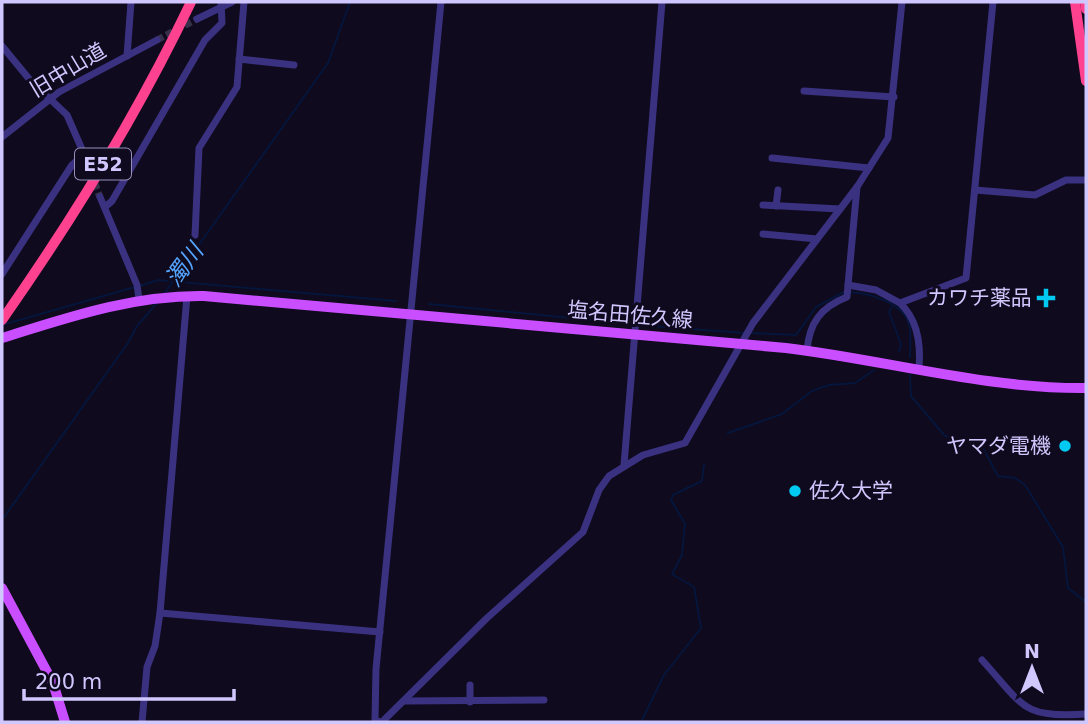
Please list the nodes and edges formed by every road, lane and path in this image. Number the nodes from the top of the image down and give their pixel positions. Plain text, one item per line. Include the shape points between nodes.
1 (131, 2) edge
2 (191, 2) edge
3 (232, 2) edge
4 (244, 2) edge
5 (441, 2) edge
6 (662, 2) edge
7 (902, 2) edge
8 (993, 2) edge
9 (1075, 2) edge
10 (1085, 2) edge
11 (222, 4) edge
12 (1086, 9) edge
13 (197, 19) tunnel mouth
14 (157, 40) tunnel mouth
15 (2, 46) edge
16 (127, 56) junction
17 (239, 59) junction
18 (288, 61) dead end
19 (1086, 81) edge
20 (804, 91) dead end
21 (894, 97) junction
22 (51, 98) junction
23 (2, 137) edge
24 (83, 155) junction
25 (772, 158) dead end
26 (87, 163) tunnel mouth
27 (869, 168) junction
28 (1086, 180) edge
29 (857, 187) junction
30 (778, 190) dead end
31 (975, 190) junction
32 (100, 197) tunnel mouth
33 (763, 205) dead end
34 (776, 206) junction
35 (105, 207) junction
36 (840, 209) junction
37 (769, 232) dead end
38 (195, 235) dead end
39 (817, 239) junction
40 (2, 274) edge
41 (848, 289) junction
42 (141, 293) junction
43 (187, 296) junction
44 (900, 303) junction
45 (411, 315) junction
46 (2, 320) edge
47 (634, 327) junction
48 (2, 338) edge
49 (746, 338) junction
50 (807, 351) junction
51 (919, 368) junction
52 (1086, 388) edge
53 (624, 465) junction
54 (2, 588) edge
55 (160, 613) junction
56 (380, 632) junction
57 (982, 660) dead end
58 (470, 685) dead end
59 (544, 700) dead end
60 (404, 701) junction
61 (470, 702) junction
62 (1086, 714) edge
63 (65, 722) edge
64 (142, 722) edge
65 (381, 722) edge

1 - 16 street
2 - 46 highway, E52 via 114,146
3 - 11 street
4 - 17 street
5 - 45 street
6 - 47 street
7 - 21 street
8 - 31 street
9 - 19 highway
10 - 12 highway
11 - 13 street
11 - 35 street via 222,23 205,40
14 - 16 street, 旧中山道
15 - 22 street
16 - 22 street, 旧中山道
17 - 18 street
17 - 38 street via 234,96 199,148
20 - 21 street
21 - 27 street via 890,132
22 - 23 street, 旧中山道
22 - 24 street via 72,124
24 - 26 street
24 - 40 street
25 - 27 street via 810,158
27 - 29 street
28 - 31 street via 1066,180 1035,195
29 - 36 street
29 - 41 street
30 - 34 street
31 - 44 street via 968,275
32 - 35 street
33 - 34 street
34 - 36 street
35 - 42 street
36 - 39 street
37 - 39 street
39 - 49 street
41 - 44 street via 876,290
41 - 50 street via 817,316 809,331
42 - 43 main road, 塩名田佐久線
42 - 48 main road
43 - 45 main road, 塩名田佐久線
43 - 55 street
44 - 51 street via 914,323
45 - 47 main road, 塩名田佐久線
45 - 56 street
47 - 49 main road, 塩名田佐久線
47 - 53 street
49 - 50 main road, 塩名田佐久線
49 - 53 street via 685,443
50 - 51 main road, 塩名田佐久線
51 - 52 main road, 塩名田佐久線 via 1020,387
53 - 60 street via 603,484 583,532
54 - 63 main road via 53,683
55 - 56 street
55 - 64 street via 147,667
56 - 65 street via 375,720
57 - 62 street via 1029,711 1053,717
58 - 61 street
59 - 61 street
60 - 61 street
60 - 65 street

